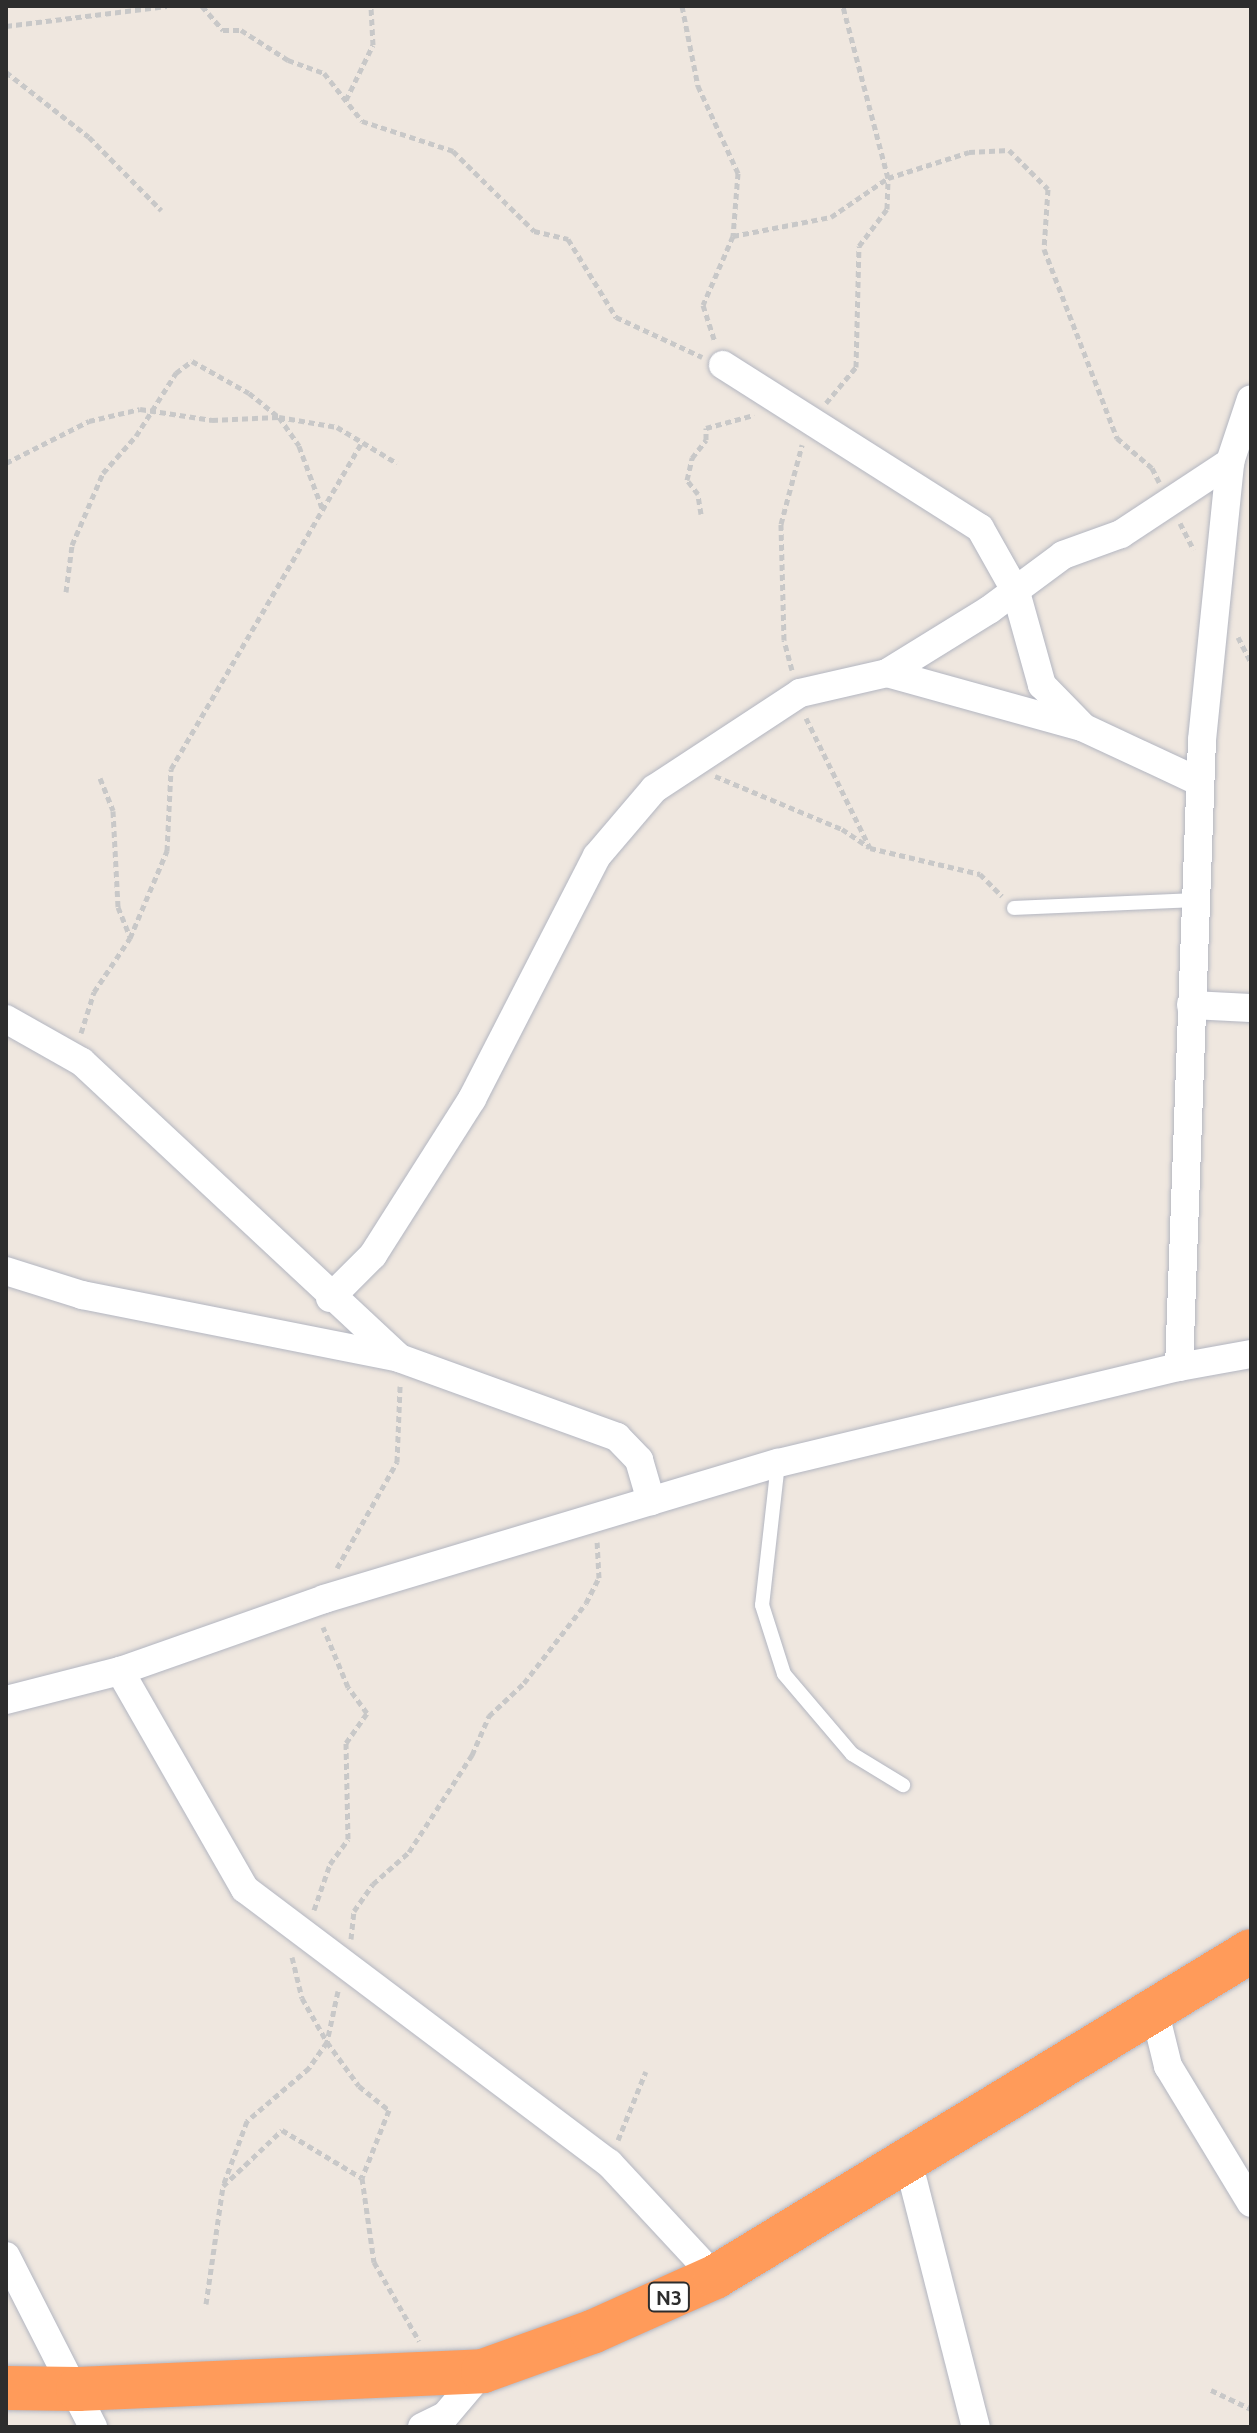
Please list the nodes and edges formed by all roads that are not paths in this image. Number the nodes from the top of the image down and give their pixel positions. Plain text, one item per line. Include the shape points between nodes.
1 (723, 365) road end
2 (1251, 399) edge
3 (1230, 462) junction
4 (1016, 592) junction
5 (887, 673) junction
6 (1082, 727) junction
7 (1200, 782) junction
8 (1195, 900) junction
9 (1014, 908) dead end
10 (1191, 1005) junction
11 (1251, 1008) edge
12 (8, 1025) edge
13 (6, 1271) edge
14 (330, 1298) junction
15 (1251, 1354) edge
16 (399, 1358) junction
17 (1179, 1367) junction
18 (778, 1463) junction
19 (651, 1501) junction
20 (120, 1671) junction
21 (11, 1692) edge
22 (903, 1785) dead end
23 (1251, 1951) edge
24 (1155, 2013) junction
25 (908, 2161) junction
26 (1251, 2203) edge
27 (6, 2256) edge
28 (715, 2277) junction
29 (483, 2371) junction
30 (6, 2388) edge
31 (85, 2408) edge
32 (422, 2427) edge
33 (976, 2427) edge

1 - 4 street via 980,528
2 - 3 street
3 - 4 street via 1121,534 1063,555
3 - 7 street
4 - 5 street
4 - 6 street via 1042,685
5 - 6 street
5 - 14 street via 804,690 654,789 597,856 472,1099 373,1255
6 - 7 street
7 - 8 street
8 - 9 lane
8 - 10 street
10 - 11 street
10 - 17 street
12 - 14 street via 82,1062
13 - 16 street via 82,1295
14 - 16 street
15 - 17 street
16 - 19 street via 617,1437 639,1460
17 - 18 street
18 - 19 street
18 - 22 lane via 762,1605 784,1674 852,1754
19 - 20 street via 324,1599
20 - 21 street
20 - 28 street via 245,1889 609,2163
23 - 24 highway, N3
24 - 25 highway, N3
24 - 26 street via 1168,2066
25 - 28 highway, N3
25 - 33 street
27 - 31 street
28 - 29 highway, N3 via 592,2332
29 - 31 highway, N3
29 - 32 street via 445,2416
30 - 31 highway, N3

